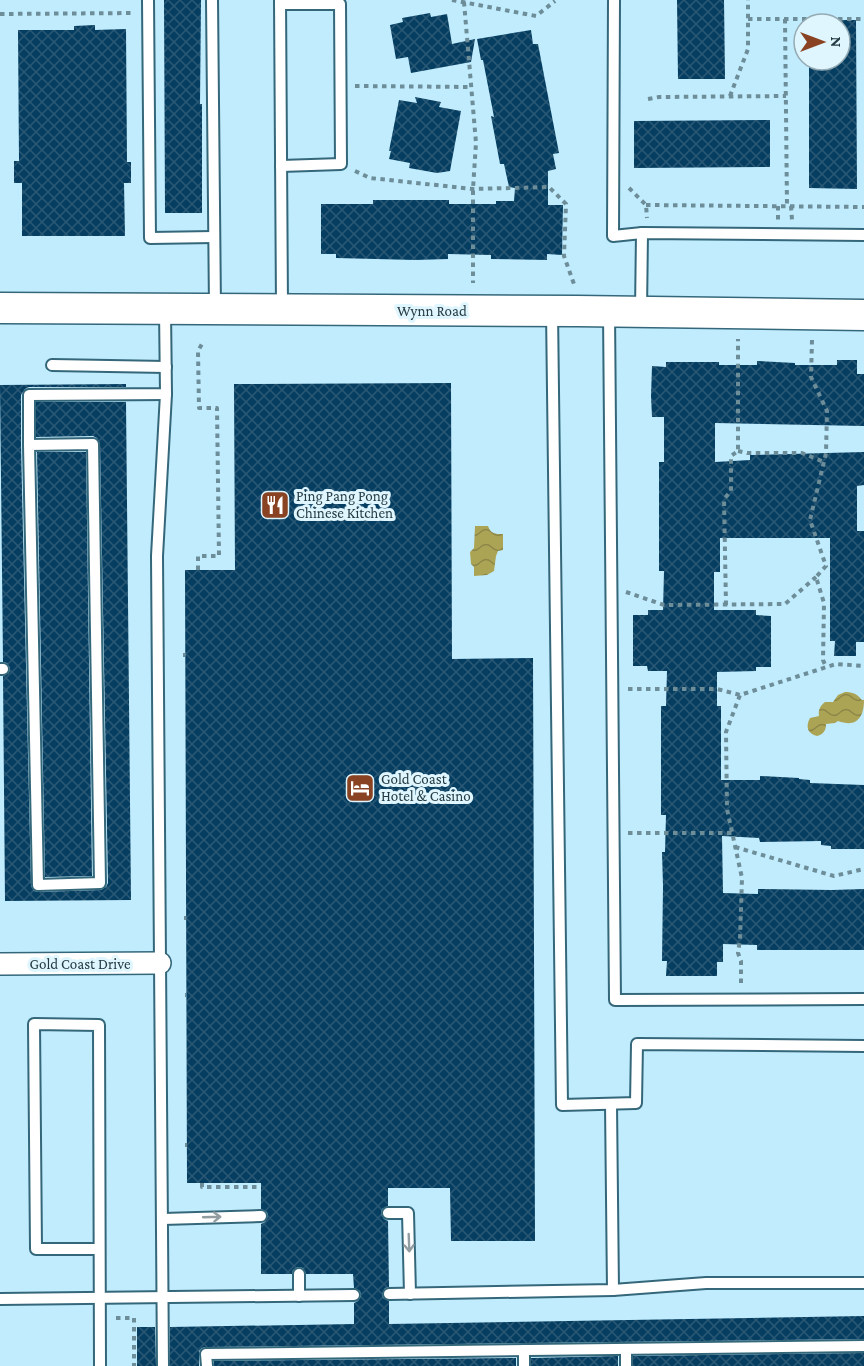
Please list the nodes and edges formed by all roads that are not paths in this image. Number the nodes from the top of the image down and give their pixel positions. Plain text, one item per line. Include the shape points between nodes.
1 (148, 0) edge
2 (212, 0) edge
3 (614, 0) edge
4 (280, 2) edge
5 (281, 166) junction
6 (644, 233) junction
7 (864, 235) edge
8 (214, 237) junction
9 (0, 308) edge
10 (165, 309) junction
11 (215, 310) junction
12 (282, 310) junction
13 (552, 311) junction
14 (609, 312) junction
15 (641, 312) junction
16 (864, 315) edge
17 (52, 365) dead end
18 (165, 367) junction
19 (166, 393) junction
20 (29, 445) junction
21 (160, 963) junction
22 (0, 964) edge
23 (864, 999) edge
24 (864, 1046) edge
25 (611, 1104) junction
26 (388, 1213) dead end
27 (261, 1216) dead end
28 (163, 1219) junction
29 (99, 1249) junction
30 (299, 1274) dead end
31 (864, 1283) edge
32 (613, 1290) junction
33 (389, 1294) dead end
34 (410, 1294) junction
35 (354, 1295) dead end
36 (163, 1296) junction
37 (299, 1296) junction
38 (100, 1297) junction
39 (0, 1299) edge
40 (864, 1346) edge
41 (626, 1349) junction
42 (524, 1350) junction
43 (100, 1366) edge
44 (163, 1366) edge
45 (207, 1366) edge
46 (524, 1366) edge
47 (626, 1366) edge

1 - 8 lane via 150,238
2 - 8 lane
3 - 6 lane via 613,236
4 - 5 lane
4 - 5 lane via 340,4 341,164
5 - 12 lane
6 - 7 lane
6 - 15 lane
8 - 11 lane
9 - 10 street, Wynn Road
10 - 11 street, Wynn Road
10 - 18 lane
11 - 12 street, Wynn Road
12 - 13 street, Wynn Road
13 - 14 street, Wynn Road
13 - 25 lane via 562,1105
14 - 15 street, Wynn Road
14 - 23 lane via 615,1000
15 - 16 street, Wynn Road
17 - 18 lane
18 - 19 lane
19 - 20 lane via 29,395
19 - 21 lane via 157,555
20 - 20 lane via 38,885 100,883 93,444
21 - 22 street, Gold Coast Drive
21 - 28 lane
24 - 25 lane via 637,1044 636,1103
25 - 32 lane
26 -> 34 lane via 408,1213
28 -> 27 lane
28 - 36 lane
29 - 29 lane via 36,1249 34,1024 99,1025
29 - 38 lane
30 - 37 lane
31 - 32 lane via 706,1283
32 - 34 lane
33 - 34 lane
35 - 37 lane
36 - 37 lane
36 - 38 lane
36 - 44 lane
38 - 39 lane
38 - 43 lane
40 - 41 lane
41 - 42 lane
41 - 47 lane
42 - 45 lane via 206,1354
42 - 46 lane

